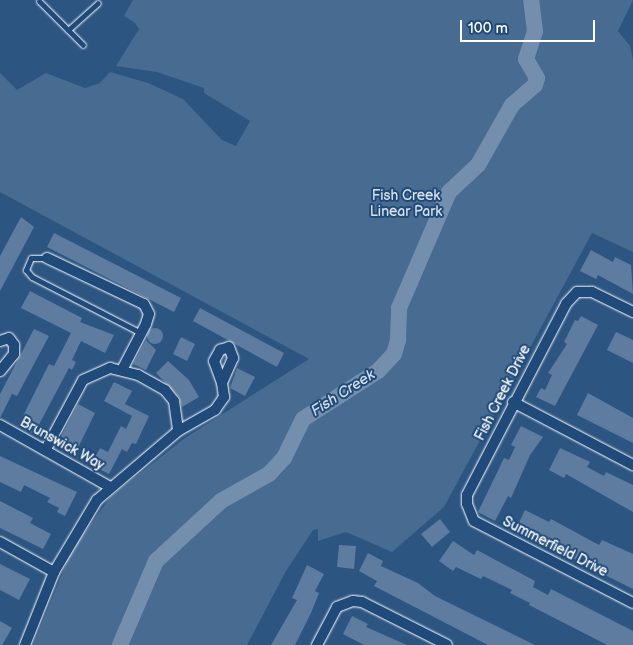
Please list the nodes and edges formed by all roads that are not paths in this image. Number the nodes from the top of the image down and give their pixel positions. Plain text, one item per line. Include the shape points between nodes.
1 (39, 1) dead end
2 (98, 3) dead end
3 (68, 30) junction
4 (83, 45) dead end
5 (47, 258) joint
6 (633, 312) edge
7 (142, 333) junction
8 (0, 341) edge
9 (0, 370) edge
10 (122, 370) junction
11 (222, 383) dead end
12 (513, 402) junction
13 (0, 425) edge
14 (178, 432) junction
15 (46, 449) junction
16 (633, 465) edge
17 (110, 487) junction
18 (468, 511) joint
19 (0, 542) edge
20 (54, 572) junction
21 (633, 603) edge
22 (25, 645) edge
23 (317, 645) edge
24 (447, 645) edge

1 - 3 lane
2 - 3 lane
3 - 4 lane
5 - 7 street via 144,304 149,314
5 - 7 lane via 31,258 26,270 32,277
6 - 12 street, Fish Creek Drive via 592,292 577,292 555,321
7 - 10 street
8 - 9 street via 9,338 14,345 14,354
10 - 14 street via 165,390 174,401
10 - 15 street via 110,368 83,380
11 - 14 street via 222,402
12 - 16 street
12 - 18 street, Fish Creek Drive via 468,494
13 - 15 street, Brunswick Way
14 - 17 street
15 - 17 street, Brunswick Way
17 - 20 street via 68,543
18 - 21 street, Summerfield Drive via 474,521
19 - 20 street
20 - 22 street
23 - 24 street via 337,607 344,603 362,602

